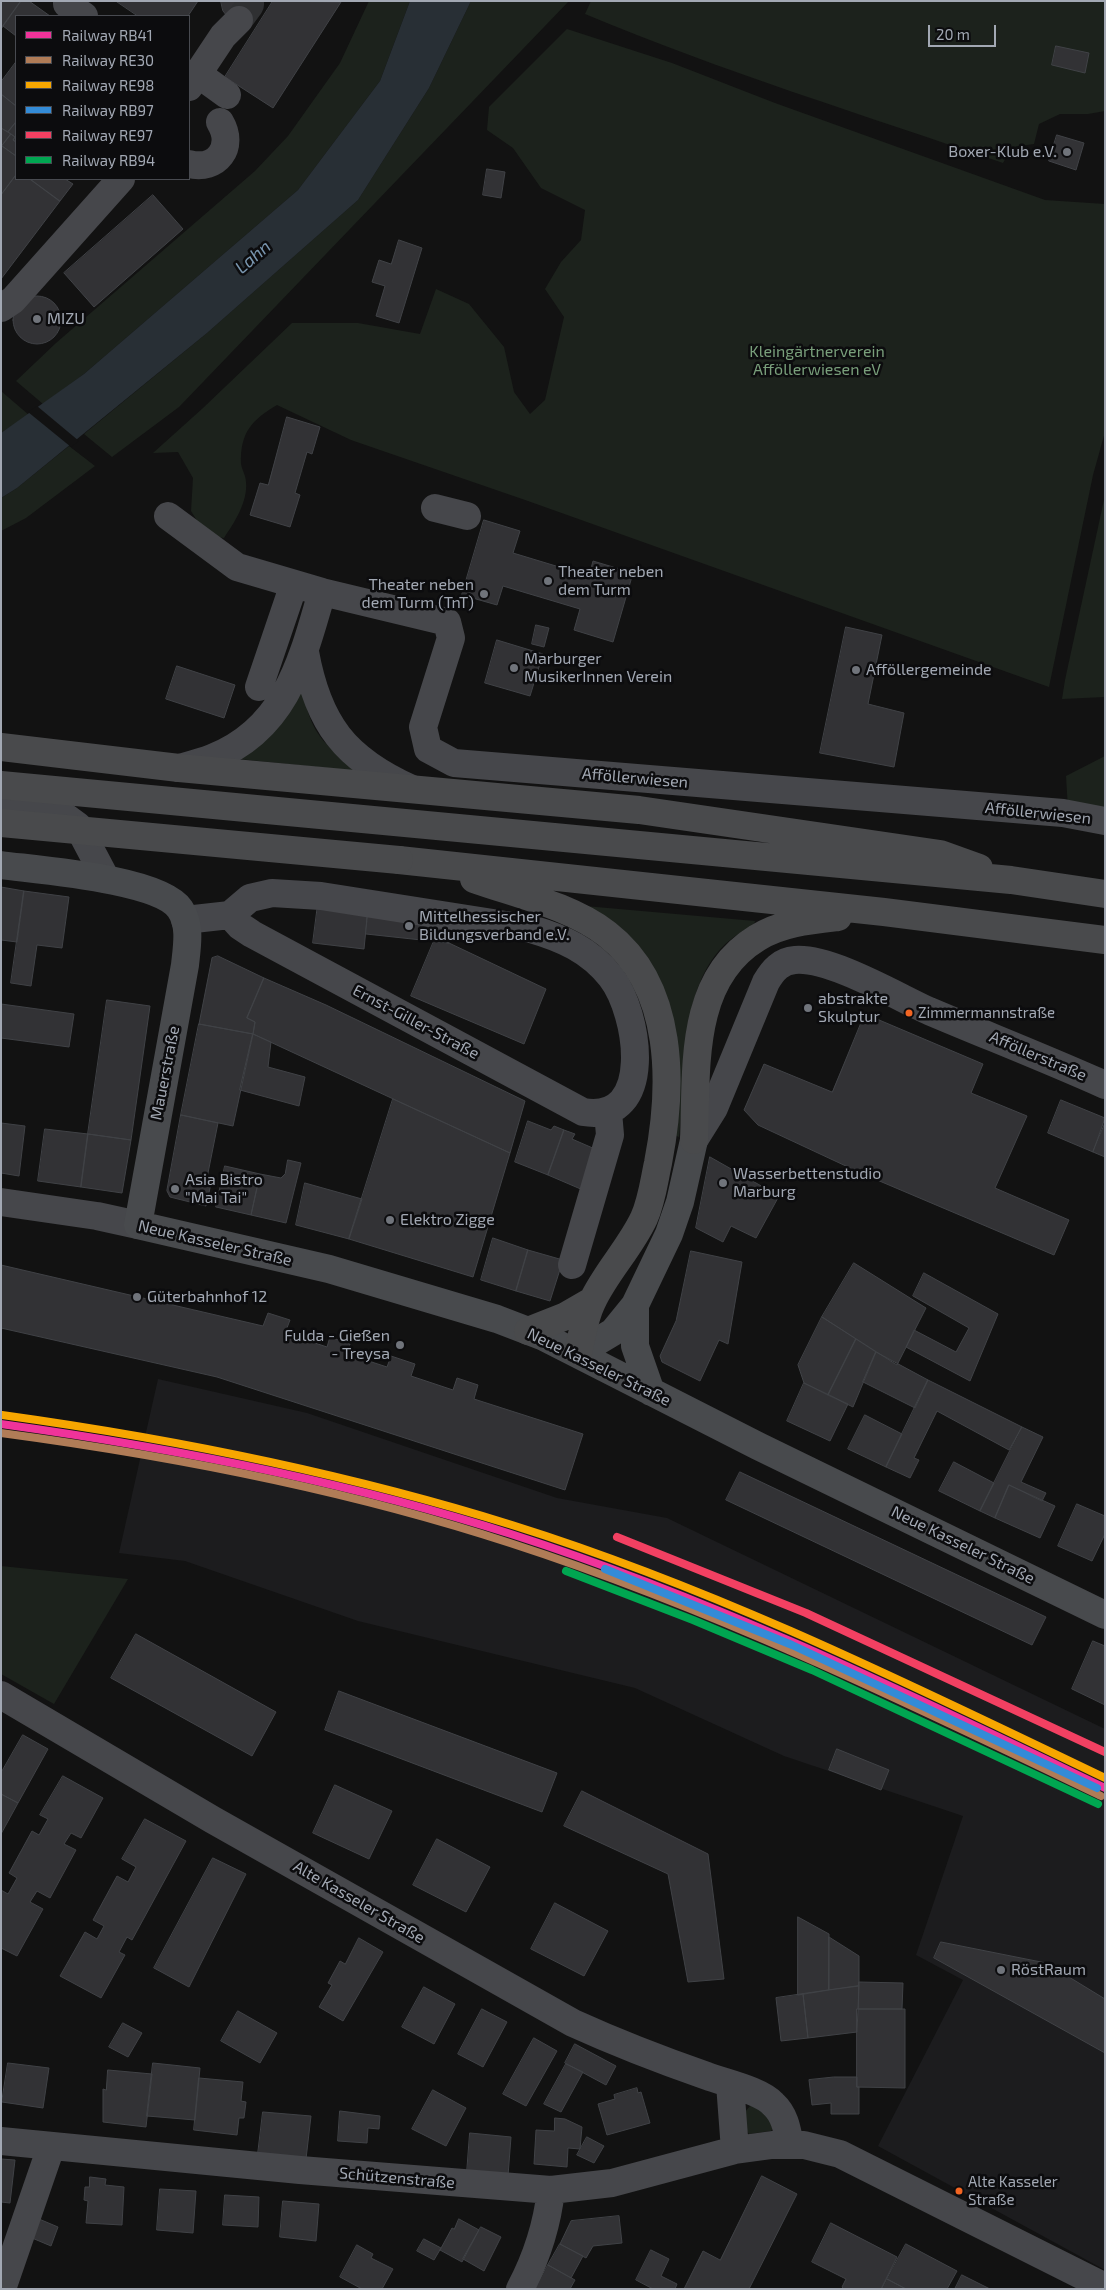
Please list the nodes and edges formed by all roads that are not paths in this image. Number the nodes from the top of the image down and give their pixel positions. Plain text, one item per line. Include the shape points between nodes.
1 (67, 1) edge
2 (83, 15) edge
3 (229, 23) tunnel mouth
4 (193, 81) edge
5 (227, 95) dead end
6 (220, 122) dead end
7 (190, 164) edge
8 (120, 180) edge
9 (1, 308) edge
10 (435, 508) dead end
11 (168, 516) dead end
12 (467, 516) dead end
13 (284, 582) junction
14 (322, 592) junction
15 (305, 652) junction
16 (259, 687) dead end
17 (1, 747) edge
18 (179, 768) junction
19 (1, 785) edge
20 (412, 789) junction
21 (1, 806) edge
22 (1105, 821) edge
23 (1, 823) edge
24 (412, 862) junction
25 (1, 865) edge
26 (106, 879) junction
27 (1011, 880) junction
28 (1105, 894) edge
29 (884, 912) junction
30 (230, 915) junction
31 (186, 920) junction
32 (1105, 940) edge
33 (1105, 1085) edge
34 (608, 1112) junction
35 (694, 1140) junction
36 (1, 1202) edge
37 (138, 1225) junction
38 (572, 1265) dead end
39 (592, 1301) junction
40 (635, 1305) junction
41 (528, 1331) junction
42 (578, 1353) junction
43 (652, 1392) junction
44 (1105, 1615) edge
45 (1, 1695) edge
46 (730, 2084) junction
47 (1, 2141) edge
48 (790, 2145) junction
49 (51, 2147) junction
50 (735, 2150) junction
51 (551, 2190) junction
52 (1105, 2287) edge
53 (2, 2289) edge
54 (520, 2289) edge

1 - 2 street
3 - 4 street
4 - 5 street
6 - 7 street via 225,136 219,158 210,165
8 - 9 street via 13,300
10 - 12 street
11 - 13 street, Afföllerwiesen via 237,567
13 - 14 street, Afföllerwiesen
13 - 16 street
14 - 15 street
14 - 22 street, Afföllerwiesen via 447,622 451,638 423,727 428,749 454,763 1063,813
15 - 18 street via 292,686 265,722 245,740 214,758
15 - 20 street via 310,683 321,711 338,737 365,764
17 - 18 highway
18 - 20 highway
19 - 27 highway
20 - 27 highway via 639,810 930,852
21 - 26 street via 63,815 78,826
23 - 24 highway, bridge
24 - 29 highway
24 - 39 highway via 579,917 607,934 623,950 652,994 666,1056 666,1113 652,1195 644,1218
25 - 26 main road
26 - 31 main road via 167,896
27 - 28 highway
29 - 32 highway
29 - 35 highway via 797,923 757,937 727,962 704,1012 699,1041
30 - 31 street
30 - 34 street, Ernst-Giller-Straße via 252,934 583,1112
30 - 34 street via 250,898 272,893 321,896 531,929 562,938 600,965 625,1001 637,1051 634,1077 626,1094
31 - 37 main road, Mauerstraße via 186,964
33 - 35 street, Afföllerstraße via 847,973 827,965 795,960 780,965 766,982 714,1108
34 - 38 street via 610,1135
35 - 40 main road via 680,1202
36 - 37 street, Neue Kasseler Straße
37 - 41 main road, Neue Kasseler Straße via 330,1269 460,1307
39 - 41 highway via 566,1316
39 - 42 highway
40 - 42 main road via 613,1332
40 - 43 main road via 635,1346
41 - 42 main road, Neue Kasseler Straße
42 - 43 main road, Neue Kasseler Straße
43 - 44 main road, Neue Kasseler Straße
45 - 46 street, Alte Kasseler Straße via 213,1820 573,2023 630,2048
46 - 48 street, Alte Kasseler Straße via 772,2102 786,2125
46 - 50 street
47 - 49 street, Schützenstraße
48 - 50 street, Schützenstraße
48 - 52 street via 840,2154
49 - 51 street, Schützenstraße
49 - 53 street
50 - 51 street, Schützenstraße via 612,2183
51 - 54 street via 548,2220 541,2243

